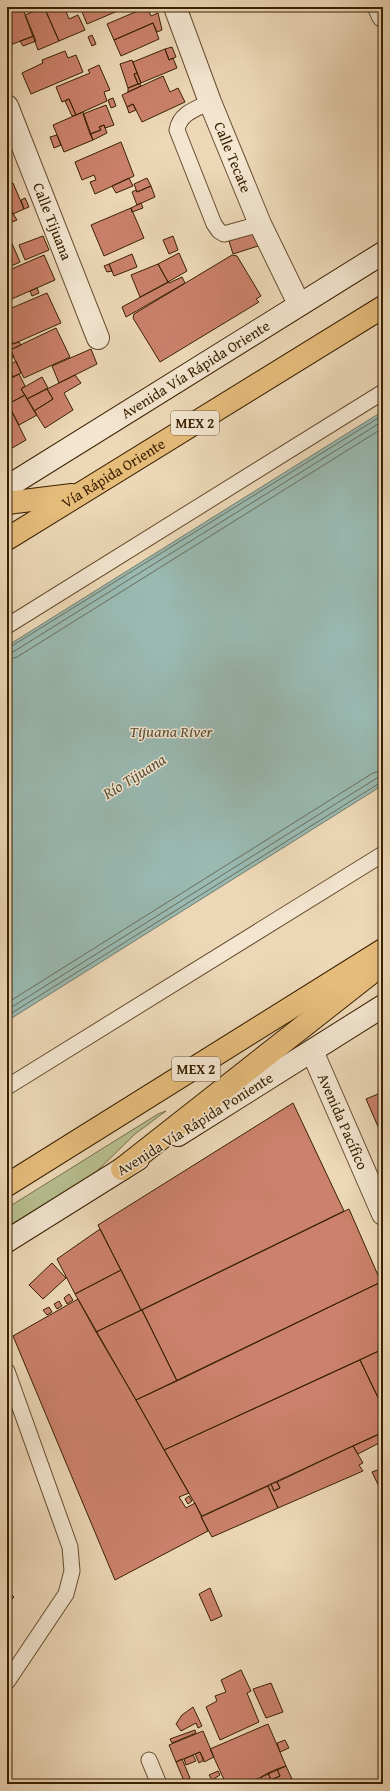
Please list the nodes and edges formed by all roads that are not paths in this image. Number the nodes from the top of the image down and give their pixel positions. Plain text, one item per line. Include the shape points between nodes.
1 (175, 7) edge
2 (379, 7) edge
3 (383, 16) edge
4 (210, 102) junction
5 (7, 106) edge
6 (260, 224) junction
7 (383, 253) edge
8 (299, 304) junction
9 (383, 307) edge
10 (98, 338) dead end
11 (383, 392) edge
12 (7, 487) edge
13 (80, 494) junction
14 (7, 503) edge
15 (7, 539) edge
16 (7, 626) edge
17 (383, 854) edge
18 (383, 950) edge
19 (383, 963) edge
20 (383, 1006) edge
21 (312, 1051) junction
22 (7, 1087) edge
23 (122, 1169) junction
24 (7, 1185) edge
25 (383, 1214) edge
26 (7, 1241) edge
27 (7, 1371) edge
28 (7, 1682) edge
29 (149, 1760) dead end
30 (159, 1784) edge

1 - 4 main road, Calle Tecate
2 - 3 main road
4 - 6 main road, Calle Tecate
4 - 6 lane via 183,116 178,122 177,130 214,224 224,234
5 - 10 main road, Calle Tijuana
6 - 8 main road, Calle Tecate
7 - 8 main road, Avenida Vía Rápida Oriente
8 - 12 main road, Avenida Vía Rápida Oriente
9 - 13 highway, Vía Rápida Oriente / MEX 2
11 - 16 lane
13 - 14 highway
13 - 15 highway, Vía Rápida Oriente / MEX 2
17 - 22 lane
18 - 24 highway, MEX 2
19 - 23 highway
20 - 21 main road, Avenida Vía Rápida Poniente
21 - 23 main road, Avenida Vía Rápida Poniente
21 - 25 main road, Avenida Pacífico
23 - 26 main road, Avenida Vía Rápida Poniente
27 - 28 lane via 70,1548 72,1571 66,1594
29 - 30 lane

